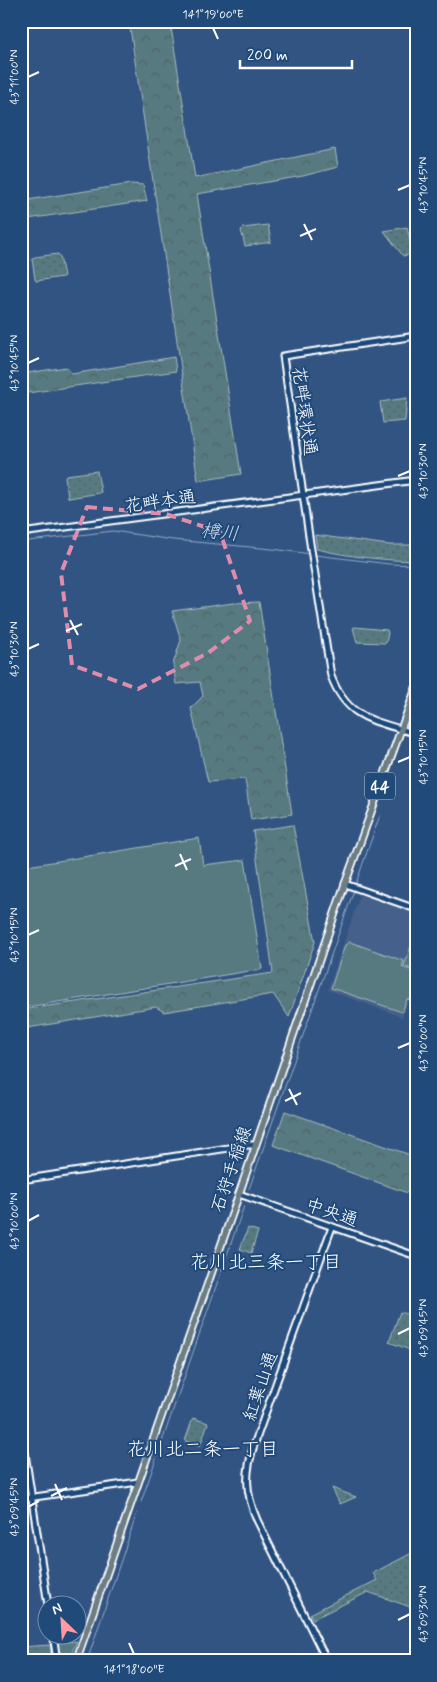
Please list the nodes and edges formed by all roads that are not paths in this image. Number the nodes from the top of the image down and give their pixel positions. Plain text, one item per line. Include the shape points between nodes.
1 (416, 336) edge
2 (416, 480) edge
3 (303, 495) junction
4 (21, 533) edge
5 (416, 688) edge
6 (402, 729) junction
7 (416, 734) edge
8 (345, 884) junction
9 (416, 909) edge
10 (256, 1145) junction
11 (21, 1180) edge
12 (238, 1194) junction
13 (332, 1227) junction
14 (416, 1256) edge
15 (21, 1427) edge
16 (138, 1482) junction
17 (32, 1498) junction
18 (21, 1499) edge
19 (46, 1594) edge
20 (54, 1644) edge
21 (57, 1661) edge
22 (76, 1661) edge
23 (329, 1661) edge

1 - 3 street, 花畔環状通 via 283,356
2 - 3 street, 花畔本通
3 - 4 street, 花畔本通
3 - 6 street, 花畔環状通 via 334,685 346,704 355,711
5 - 6 main road, 石狩手稲線 / 44
6 - 7 street
6 - 8 main road, 石狩手稲線 / 44
8 - 9 street
8 - 10 main road, 石狩手稲線 / 44
10 - 11 street
10 - 12 main road, 石狩手稲線 / 44
12 - 13 street, 中央通
12 - 16 main road, 石狩手稲線 / 44
13 - 14 street, 中央通
13 - 23 street, 紅葉山通 via 254,1445 247,1485 257,1520
15 - 17 street
16 - 17 street
16 - 22 main road, 石狩手稲線 / 44
17 - 18 street
17 - 19 street
20 - 21 street

